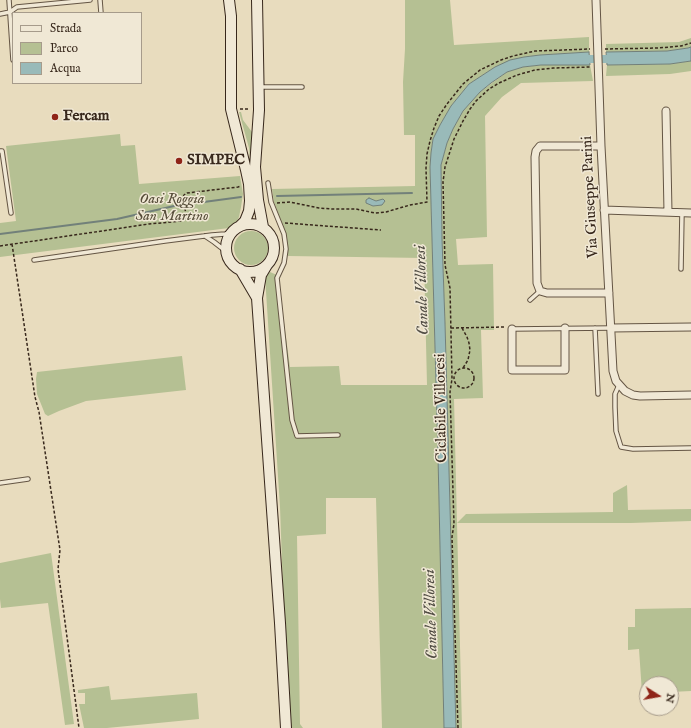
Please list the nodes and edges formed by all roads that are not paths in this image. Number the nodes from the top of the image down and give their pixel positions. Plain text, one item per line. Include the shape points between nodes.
1 (9, 0) edge
2 (90, 0) edge
3 (100, 0) edge
4 (229, 0) edge
5 (257, 0) edge
6 (596, 0) edge
7 (10, 12) junction
8 (102, 12) edge
9 (0, 14) edge
10 (12, 44) edge
11 (258, 87) junction
12 (302, 87) dead end
13 (666, 111) dead end
14 (601, 146) junction
15 (0, 151) edge
16 (268, 183) dead end
17 (254, 200) junction
18 (604, 210) junction
19 (668, 212) junction
20 (682, 212) junction
21 (691, 212) edge
22 (11, 213) dead end
23 (263, 228) junction
24 (236, 229) junction
25 (205, 236) junction
26 (228, 255) junction
27 (34, 260) dead end
28 (267, 265) junction
29 (240, 269) junction
30 (681, 269) dead end
31 (540, 291) junction
32 (609, 293) junction
33 (257, 298) junction
34 (530, 300) dead end
35 (691, 327) edge
36 (564, 328) junction
37 (595, 328) junction
38 (611, 328) junction
39 (512, 329) joint
40 (619, 384) junction
41 (598, 394) dead end
42 (691, 395) edge
43 (338, 435) dead end
44 (691, 448) edge
45 (28, 479) dead end
46 (0, 483) edge
47 (286, 728) edge

1 - 7 lane
2 - 7 lane via 17,7
3 - 8 lane
4 - 17 main road via 231,109
5 - 11 main road
6 - 14 street, Via Giuseppe Parini via 598,52 595,66
7 - 9 lane
7 - 10 lane
11 - 12 lane
11 - 17 main road
13 - 19 street
14 - 18 street, Via Giuseppe Parini
14 - 31 street via 540,146 536,151 537,283
15 - 22 lane
16 - 43 lane via 286,248 284,263 277,278 292,420 297,436
17 - 23 main road
17 - 24 main road via 245,221
18 - 19 street
18 - 32 street, Via Giuseppe Parini
19 - 20 street
20 - 21 street
20 - 30 lane
23 - 24 main road via 252,224
23 - 28 main road via 270,233 274,245 273,254
24 - 25 lane
24 - 26 main road via 228,239
25 - 26 lane
25 - 27 lane
26 - 29 main road via 232,264
28 - 29 main road via 249,272
28 - 33 main road via 260,275
29 - 33 main road
31 - 32 street
31 - 34 lane
32 - 38 street, Via Giuseppe Parini
33 - 47 main road
35 - 38 street
36 - 37 lane
36 - 39 lane
36 - 39 street via 565,370 512,370
37 - 38 lane
37 - 41 lane
38 - 40 street, Via Giuseppe Parini via 613,371
40 - 42 street via 633,395
40 - 44 lane via 614,407 616,431 621,447
45 - 46 lane

